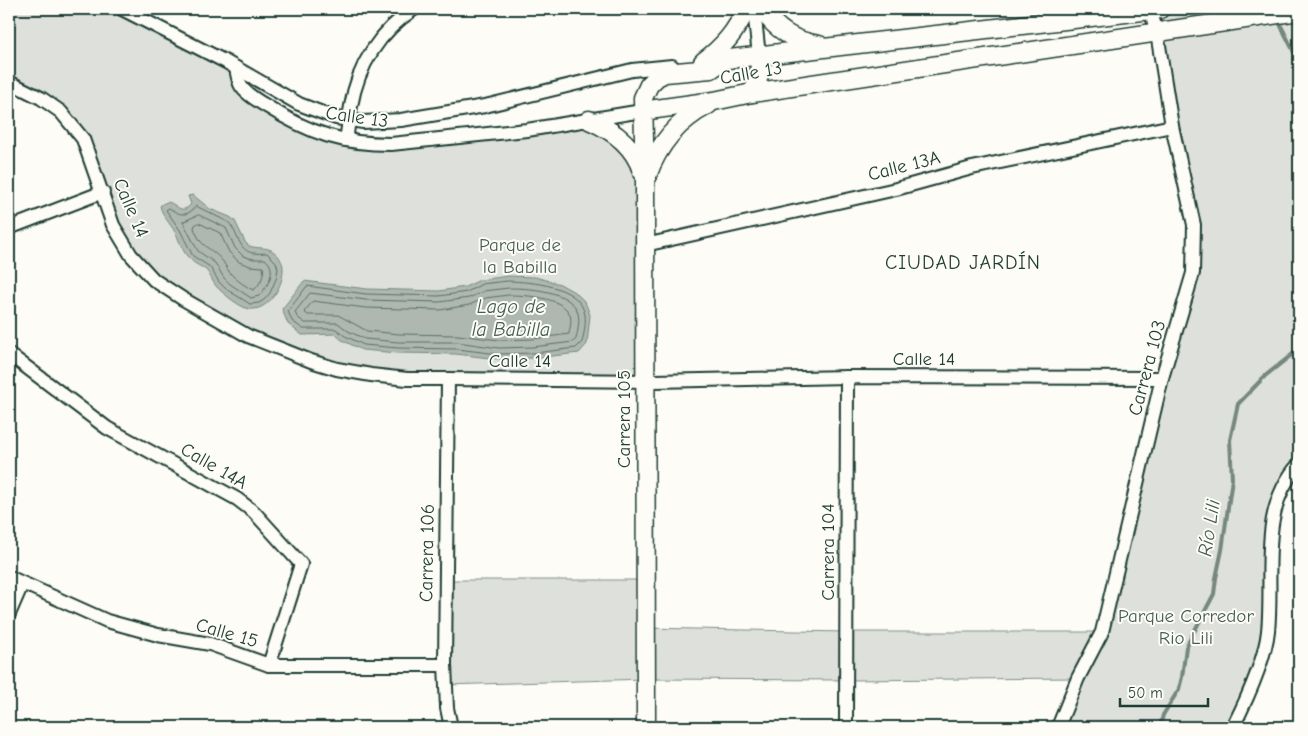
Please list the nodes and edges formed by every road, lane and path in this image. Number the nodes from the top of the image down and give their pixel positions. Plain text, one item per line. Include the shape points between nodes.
1 (122, 9) edge
2 (414, 9) edge
3 (746, 9) edge
4 (754, 9) edge
5 (762, 9) edge
6 (1150, 9) edge
7 (1160, 9) edge
8 (1121, 11) edge
9 (1293, 12) edge
10 (1157, 33) junction
11 (832, 47) junction
12 (759, 56) junction
13 (724, 60) junction
14 (702, 62) junction
15 (236, 68) junction
16 (9, 82) edge
17 (752, 93) junction
18 (714, 101) junction
19 (642, 111) junction
20 (589, 120) junction
21 (350, 121) junction
22 (1172, 126) junction
23 (346, 140) junction
24 (645, 182) junction
25 (103, 192) junction
26 (9, 228) edge
27 (646, 245) junction
28 (9, 354) edge
29 (847, 377) junction
30 (1162, 378) junction
31 (448, 379) junction
32 (646, 380) junction
33 (1299, 464) edge
34 (9, 577) edge
35 (22, 584) junction
36 (9, 614) edge
37 (445, 665) junction
38 (269, 666) junction
39 (450, 727) edge
40 (646, 727) edge
41 (846, 727) edge
42 (1058, 727) edge
43 (1233, 727) edge

1 - 15 street, Calle 13
2 - 21 street via 385,33 365,62 356,84
3 - 14 main road via 729,39
4 - 12 street
5 - 11 main road via 792,37
6 - 7 main road, Calle 13
6 - 8 main road, Calle 13
6 - 10 street, Carrera 103
8 - 11 main road, Calle 13
9 - 10 main road, Calle 13
10 - 17 main road, Calle 13
10 - 22 street, Carrera 103
11 - 12 main road, Calle 13
12 - 13 main road, Calle 13
12 - 17 main road via 758,81
13 - 14 main road, Calle 13
13 - 19 main road, Carrera 105 via 711,69 677,71 657,77 645,92
14 - 21 street, Calle 13 via 632,70 476,108 393,121
15 - 21 street, Calle 13 via 299,104
15 - 23 street, Calle 13 via 241,87 291,122
16 - 25 street, Calle 14 via 61,112 83,139
17 - 18 main road, Calle 13
18 - 19 main road, Calle 13
18 - 24 main road via 684,120 671,133
19 - 20 street, Calle 13
19 - 24 main road, Carrera 105
20 - 23 street, Calle 13 via 391,144
20 - 24 main road via 605,127 631,150
21 - 23 street
22 - 27 street, Calle 13A via 972,168 896,189
22 - 30 street, Carrera 103 via 1194,225 1193,273
24 - 27 main road, Carrera 105
25 - 26 street
25 - 31 street, Calle 14 via 114,225 131,255 154,280 248,336 337,369 380,376
27 - 32 main road, Carrera 105
28 - 38 street, Calle 14A via 107,428 237,499 254,512 301,564
29 - 30 street, Calle 14
29 - 32 street, Calle 14
29 - 41 street, Carrera 104
30 - 42 street, Carrera 103 via 1102,632
31 - 32 street, Calle 14
31 - 37 street, Carrera 106
32 - 40 main road, Carrera 105
33 - 43 street via 1288,476 1277,503 1270,535 1268,632 1261,663
34 - 35 street, Calle 15
35 - 36 street
35 - 38 street, Calle 15 via 107,621 158,635 210,644
37 - 38 street, Calle 15
37 - 39 street, Carrera 106

